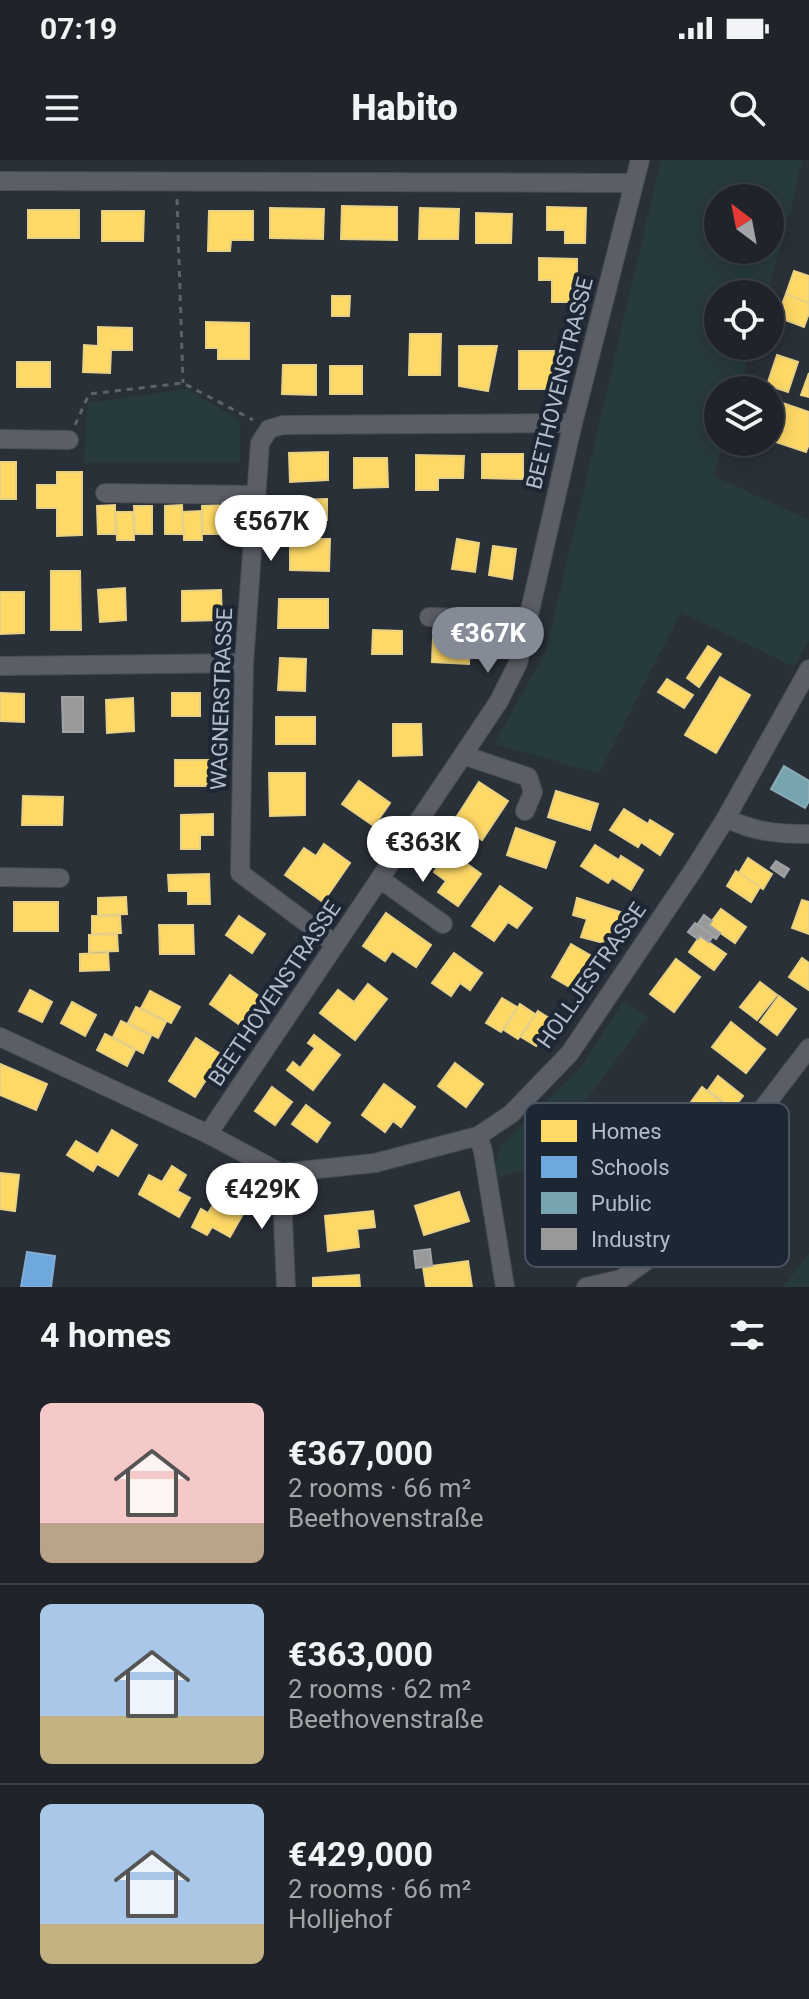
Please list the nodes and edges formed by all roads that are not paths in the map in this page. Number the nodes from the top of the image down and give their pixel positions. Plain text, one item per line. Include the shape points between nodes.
1 (640, 160) edge
2 (0, 181) edge
3 (634, 183) junction
4 (573, 423) junction
5 (0, 439) edge
6 (69, 440) road end
7 (105, 493) dead end
8 (255, 495) junction
9 (429, 617) dead end
10 (527, 619) junction
11 (244, 663) junction
12 (0, 666) edge
13 (809, 669) edge
14 (463, 755) junction
15 (525, 811) dead end
16 (726, 818) junction
17 (809, 834) edge
18 (0, 877) edge
19 (60, 878) dead end
20 (380, 879) junction
21 (443, 924) dead end
22 (335, 944) junction
23 (0, 1037) edge
24 (809, 1048) edge
25 (767, 1103) edge
26 (208, 1134) junction
27 (478, 1136) junction
28 (281, 1173) junction
29 (638, 1267) edge
30 (286, 1287) edge
31 (505, 1287) edge
32 (586, 1287) edge

1 - 3 street, BEETHOVENSTRASSE
2 - 3 street
3 - 4 street, BEETHOVENSTRASSE
4 - 8 street, WAGNERSTRASSE via 283,425 269,429 260,443
4 - 10 street, BEETHOVENSTRASSE
5 - 6 street
7 - 8 street
8 - 11 street, WAGNERSTRASSE
9 - 10 street
10 - 14 street, BEETHOVENSTRASSE via 518,663
11 - 12 street
11 - 22 street, WAGNERSTRASSE via 240,873
13 - 16 street, HOLLJESTRASSE
14 - 15 street via 528,777 533,792
14 - 20 street, BEETHOVENSTRASSE
16 - 17 street via 773,835
16 - 27 street, HOLLJESTRASSE via 570,1053 511,1114
18 - 19 street
20 - 21 street
20 - 22 street, BEETHOVENSTRASSE
22 - 26 street, BEETHOVENSTRASSE
23 - 26 street
24 - 25 street
26 - 28 street
27 - 28 street, HOLLJESTRASSE via 375,1163
27 - 31 street
28 - 30 street
29 - 32 street via 621,1279

